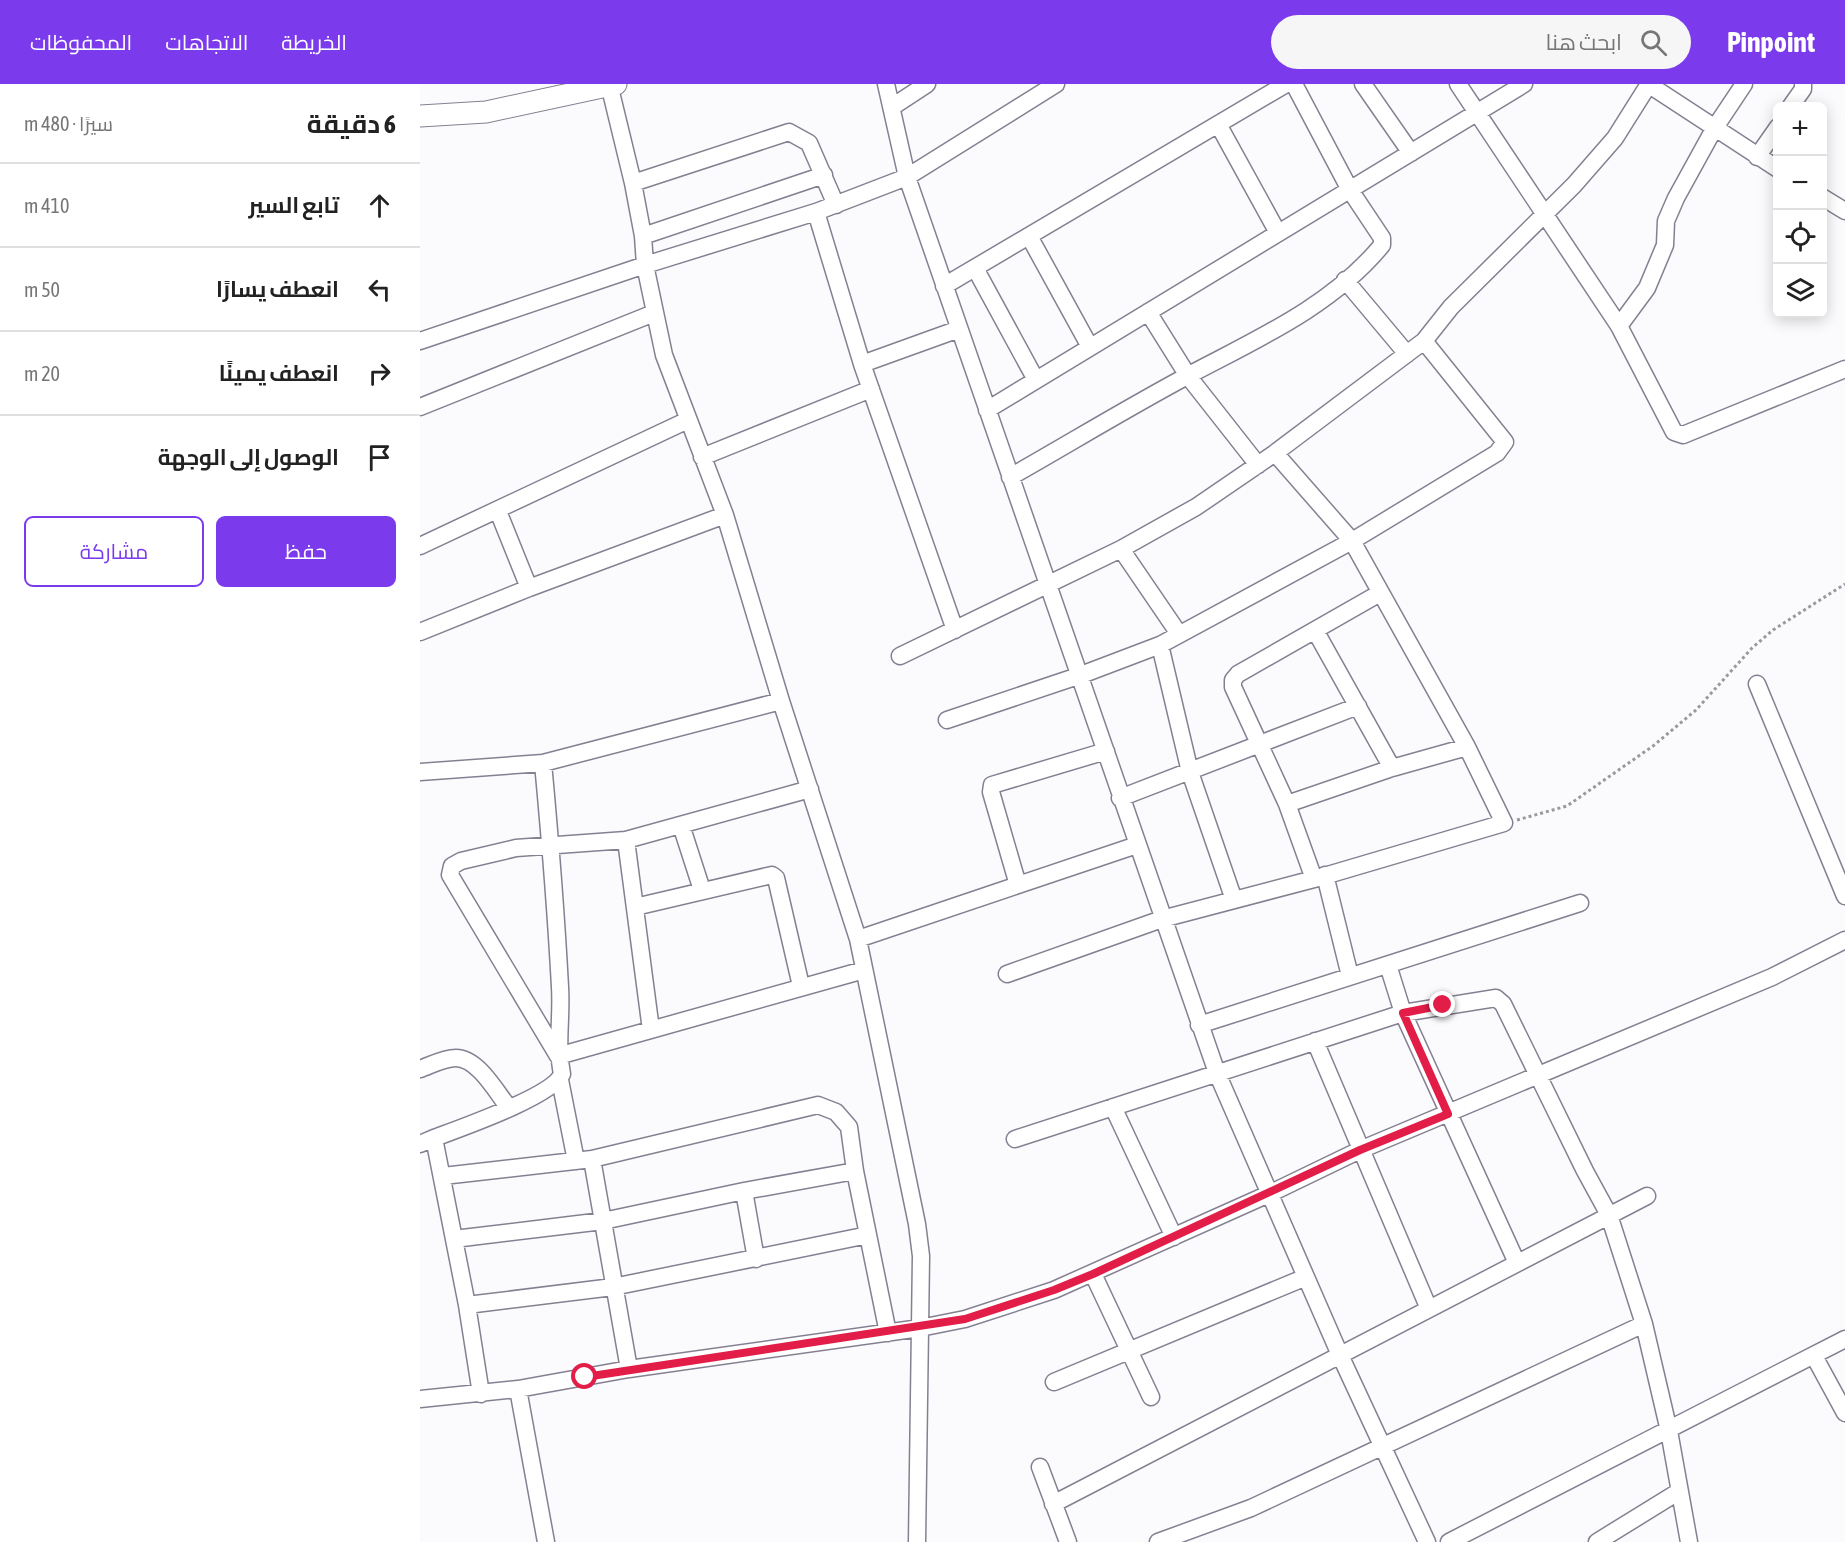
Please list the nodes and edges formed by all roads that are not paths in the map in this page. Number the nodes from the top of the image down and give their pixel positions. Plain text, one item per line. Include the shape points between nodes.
1 (886, 84) edge
2 (927, 84) edge
3 (1056, 84) edge
4 (1286, 84) edge
5 (1294, 84) edge
6 (1363, 84) edge
7 (1458, 84) edge
8 (1524, 84) edge
9 (1649, 84) edge
10 (1744, 84) edge
11 (1803, 84) edge
12 (611, 85) edge
13 (1794, 102) edge
14 (892, 107) junction
15 (1477, 113) junction
16 (420, 116) edge
17 (1218, 124) junction
18 (1714, 129) junction
19 (1773, 134) edge
20 (1411, 153) junction
21 (1757, 157) junction
22 (1773, 166) edge
23 (824, 175) junction
24 (907, 177) junction
25 (633, 183) junction
26 (1350, 190) junction
27 (1827, 200) edge
28 (836, 205) junction
29 (1845, 211) edge
30 (816, 212) junction
31 (1545, 217) junction
32 (1278, 233) junction
33 (643, 236) junction
34 (1029, 236) junction
35 (645, 265) junction
36 (975, 268) junction
37 (1346, 280) junction
38 (944, 286) junction
39 (1148, 312) junction
40 (654, 313) junction
41 (1619, 326) junction
42 (959, 329) junction
43 (420, 341) edge
44 (1424, 342) junction
45 (1090, 347) junction
46 (1407, 354) junction
47 (862, 364) junction
48 (1845, 369) edge
49 (1188, 376) junction
50 (1036, 380) junction
51 (871, 389) junction
52 (420, 407) edge
53 (987, 410) junction
54 (688, 420) junction
55 (1275, 453) junction
56 (702, 457) junction
57 (1258, 465) junction
58 (1010, 477) junction
59 (498, 511) junction
60 (725, 515) junction
61 (1352, 541) junction
62 (420, 546) edge
63 (1121, 549) junction
64 (1047, 586) junction
65 (529, 588) junction
66 (1380, 593) junction
67 (955, 630) junction
68 (420, 632) edge
69 (1316, 632) junction
70 (1179, 634) junction
71 (1160, 645) junction
72 (900, 656) dead end
73 (1081, 675) junction
74 (1757, 684) dead end
75 (781, 701) junction
76 (1358, 706) junction
77 (947, 720) dead end
78 (1261, 745) junction
79 (1467, 747) junction
80 (1106, 751) junction
81 (543, 763) junction
82 (1392, 768) junction
83 (420, 772) edge
84 (1190, 772) junction
85 (810, 789) junction
86 (1120, 798) junction
87 (1287, 804) junction
88 (681, 825) junction
89 (626, 840) junction
90 (1137, 845) junction
91 (551, 846) junction
92 (1319, 877) junction
93 (1018, 885) junction
94 (702, 890) junction
95 (1845, 896) edge
96 (1234, 900) junction
97 (1580, 903) dead end
98 (634, 907) junction
99 (1162, 918) junction
100 (858, 939) junction
101 (1845, 940) edge
102 (1388, 964) junction
103 (864, 970) junction
104 (1007, 974) dead end
105 (1350, 976) junction
106 (801, 986) junction
107 (1403, 1013) junction
108 (1199, 1025) junction
109 (651, 1030) junction
110 (1315, 1041) junction
111 (558, 1056) junction
112 (420, 1069) edge
113 (1217, 1074) junction
114 (1538, 1074) junction
115 (560, 1080) junction
116 (1113, 1107) junction
117 (509, 1108) junction
118 (1448, 1114) junction
119 (1015, 1139) dead end
120 (427, 1141) edge
121 (1360, 1150) junction
122 (584, 1160) junction
123 (855, 1171) junction
124 (443, 1176) junction
125 (744, 1191) junction
126 (1270, 1193) junction
127 (1647, 1196) dead end
128 (1610, 1215) junction
129 (603, 1221) junction
130 (868, 1235) junction
131 (1174, 1237) junction
132 (454, 1239) junction
133 (756, 1259) junction
134 (1517, 1263) junction
135 (1093, 1274) junction
136 (1306, 1277) junction
137 (613, 1287) junction
138 (467, 1305) junction
139 (1429, 1309) junction
140 (1644, 1324) junction
141 (920, 1328) junction
142 (888, 1333) junction
143 (1845, 1339) edge
144 (1128, 1352) junction
145 (1340, 1355) junction
146 (1814, 1356) junction
147 (629, 1369) junction
148 (1054, 1382) dead end
149 (518, 1389) junction
150 (481, 1394) junction
151 (1151, 1397) dead end
152 (420, 1399) edge
153 (1845, 1413) edge
154 (1669, 1431) junction
155 (1383, 1447) junction
156 (1040, 1467) dead end
157 (1678, 1492) junction
158 (1053, 1504) junction
159 (546, 1542) edge
160 (917, 1542) edge
161 (1068, 1542) edge
162 (1158, 1542) edge
163 (1427, 1542) edge
164 (1449, 1542) edge
165 (1597, 1542) edge
166 (1689, 1542) edge

1 - 14 street
2 - 14 street
3 - 24 street
4 - 17 street
5 - 26 street
6 - 20 street
7 - 15 street
8 - 15 street
9 - 18 street
9 - 31 street via 1615,138
10 - 18 street
11 - 13 street
12 - 16 street via 486,112
12 - 25 street
14 - 24 street
15 - 20 street
15 - 31 street
17 - 32 street
17 - 34 street
18 - 21 street
18 - 41 street via 1666,221 1665,245 1654,275
19 - 21 street
20 - 26 street
21 - 22 street
23 - 25 street via 809,143 789,132
23 - 28 street
23 - 33 street
24 - 28 street
24 - 38 street
25 - 33 street
26 - 32 street
26 - 37 street via 1382,238 1382,245
27 - 29 street
28 - 30 street
30 - 35 street
30 - 47 street
31 - 41 street
31 - 44 street via 1451,307
32 - 39 street
33 - 35 street
34 - 36 street
34 - 45 street
35 - 40 street
35 - 43 street
36 - 38 street
36 - 50 street
37 - 46 street
37 - 49 street via 1290,322
38 - 42 street
39 - 45 street
39 - 49 street
40 - 52 street
40 - 54 street via 663,355
41 - 48 street via 1674,432 1683,435
42 - 47 street
42 - 53 street
44 - 46 street
44 - 61 street via 1504,445 1497,453
45 - 50 street
46 - 55 street
47 - 51 street
49 - 57 street
49 - 58 street
50 - 53 street
51 - 56 street
51 - 67 street
53 - 58 street
54 - 56 street
54 - 59 street
55 - 57 street
55 - 61 street
56 - 60 street
57 - 63 street via 1196,507
58 - 64 street
59 - 62 street
59 - 65 street
60 - 65 street
60 - 75 street
61 - 66 street
61 - 70 street
63 - 64 street
63 - 70 street
64 - 67 street
64 - 73 street
65 - 68 street
66 - 69 street
66 - 79 street
67 - 72 street
69 - 76 street
69 - 78 street via 1233,680
70 - 71 street
71 - 73 street
71 - 84 street
73 - 77 street
73 - 80 street
74 - 95 street
75 - 81 street
75 - 85 street
76 - 78 street
76 - 82 street
78 - 84 street
78 - 87 street
79 - 82 street
79 - 92 street via 1504,823
80 - 86 street
80 - 93 street via 992,785 990,792
81 - 83 street
81 - 91 street
82 - 87 street
84 - 86 street
84 - 96 street
85 - 88 street
85 - 100 street
86 - 90 street
87 - 92 street
88 - 89 street
88 - 94 street
89 - 91 street
89 - 98 street
90 - 93 street
90 - 99 street
91 - 111 street via 561,998
91 - 111 street via 505,850 461,861 452,866 450,875
92 - 96 street
92 - 105 street
93 - 100 street
94 - 98 street
94 - 106 street via 767,874 774,877
96 - 99 street
97 - 102 street
98 - 109 street
99 - 104 street
99 - 108 street
100 - 103 street
101 - 114 street via 1772,977
102 - 105 street
102 - 107 street
103 - 106 street
103 - 141 street via 917,1224 921,1256
105 - 108 street
106 - 109 street
107 - 110 street
107 - 114 street via 1496,998 1503,1004
107 - 118 street
108 - 113 street
109 - 111 street
110 - 113 street
110 - 121 street
111 - 115 street
112 - 117 street via 455,1058 468,1061
113 - 116 street
113 - 126 street
114 - 118 street
114 - 128 street
115 - 117 street
115 - 122 street
116 - 119 street
116 - 131 street
117 - 120 street
118 - 121 street
118 - 134 street
120 - 124 street
121 - 126 street
121 - 139 street
122 - 123 street via 818,1105 836,1112 849,1127
122 - 124 street
122 - 129 street
123 - 125 street
123 - 130 street
124 - 132 street
125 - 129 street
125 - 133 street
126 - 131 street
126 - 136 street
127 - 128 street
128 - 134 street
128 - 140 street
129 - 132 street
129 - 137 street
130 - 133 street
130 - 142 street
131 - 135 street
132 - 138 street
133 - 137 street
134 - 139 street
135 - 141 street via 1002,1308
135 - 144 street
136 - 144 street
136 - 145 street
137 - 138 street
137 - 147 street
138 - 150 street
139 - 145 street
140 - 154 street
140 - 155 street
141 - 142 street
141 - 160 street
142 - 147 street
143 - 146 street
144 - 148 street
144 - 151 street
145 - 155 street
145 - 158 street
146 - 153 street
146 - 154 street
147 - 149 street
149 - 150 street
149 - 159 street
150 - 152 street
154 - 157 street
154 - 164 street
155 - 162 street via 1251,1508
155 - 163 street
156 - 158 street
157 - 165 street
157 - 166 street
158 - 161 street

